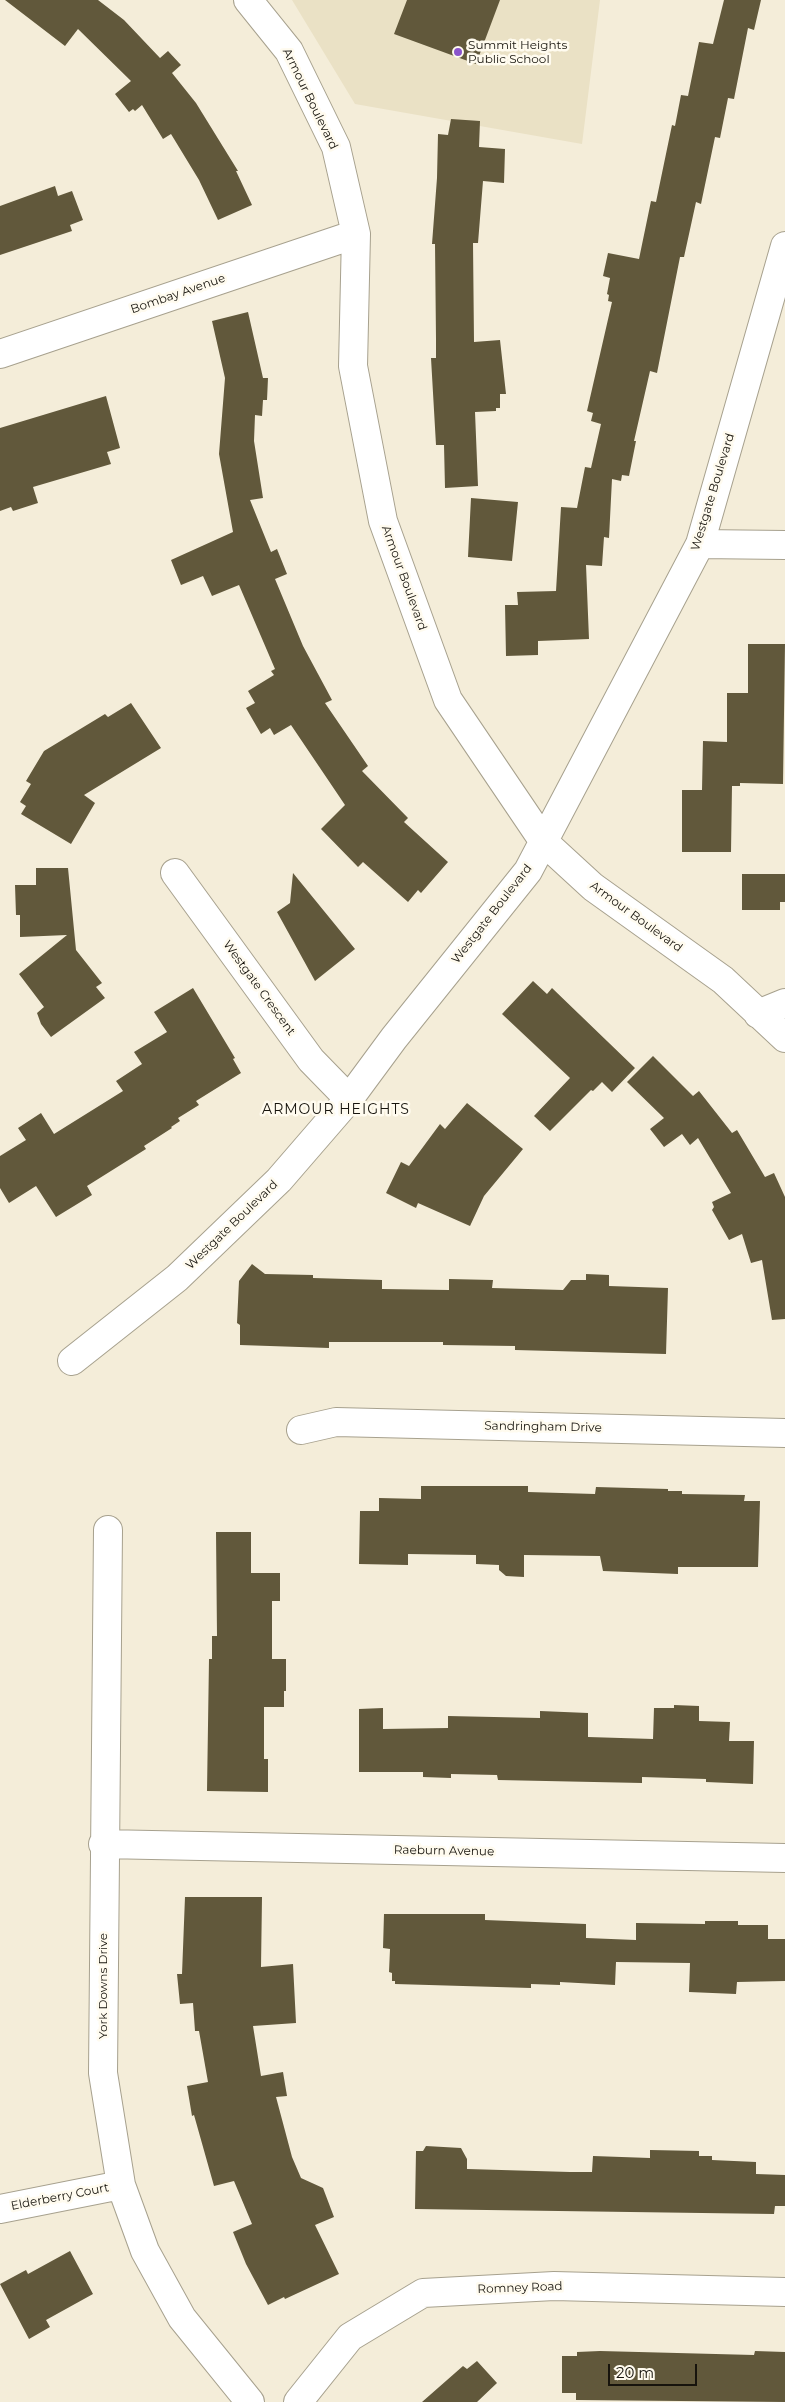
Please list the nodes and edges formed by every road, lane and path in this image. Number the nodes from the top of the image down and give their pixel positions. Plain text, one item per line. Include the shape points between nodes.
1 (248, 0) edge
2 (356, 234) junction
3 (785, 246) edge
4 (0, 354) edge
5 (700, 544) junction
6 (785, 545) edge
7 (544, 842) junction
8 (175, 873) dead end
9 (785, 1003) edge
10 (758, 1014) junction
11 (785, 1038) edge
12 (349, 1099) junction
13 (72, 1361) dead end
14 (301, 1430) dead end
15 (785, 1433) edge
16 (108, 1530) dead end
17 (104, 1844) junction
18 (785, 1858) edge
19 (121, 2185) junction
20 (0, 2209) edge
21 (785, 2292) edge
22 (250, 2402) edge
23 (298, 2402) edge

1 - 2 street, Armour Boulevard via 290,51 336,147
2 - 4 street, Bombay Avenue
2 - 7 street, Armour Boulevard via 352,366 383,521 448,700
3 - 5 street, Westgate Boulevard
5 - 6 street
5 - 7 street, Westgate Boulevard
7 - 10 street, Armour Boulevard via 593,887 723,980
7 - 12 street, Westgate Boulevard via 528,871
8 - 12 street, Westgate Crescent via 311,1060
9 - 10 street
10 - 11 street, Armour Boulevard
12 - 13 street, Westgate Boulevard via 280,1180 184,1271
14 - 15 street, Sandringham Drive via 336,1422
16 - 17 street, York Downs Drive
17 - 18 street, Raeburn Avenue
17 - 19 street, York Downs Drive via 102,2072
19 - 20 street, Elderberry Court
19 - 22 street, York Downs Drive via 145,2251 182,2318
21 - 23 street, Romney Road via 554,2286 423,2293 350,2337

